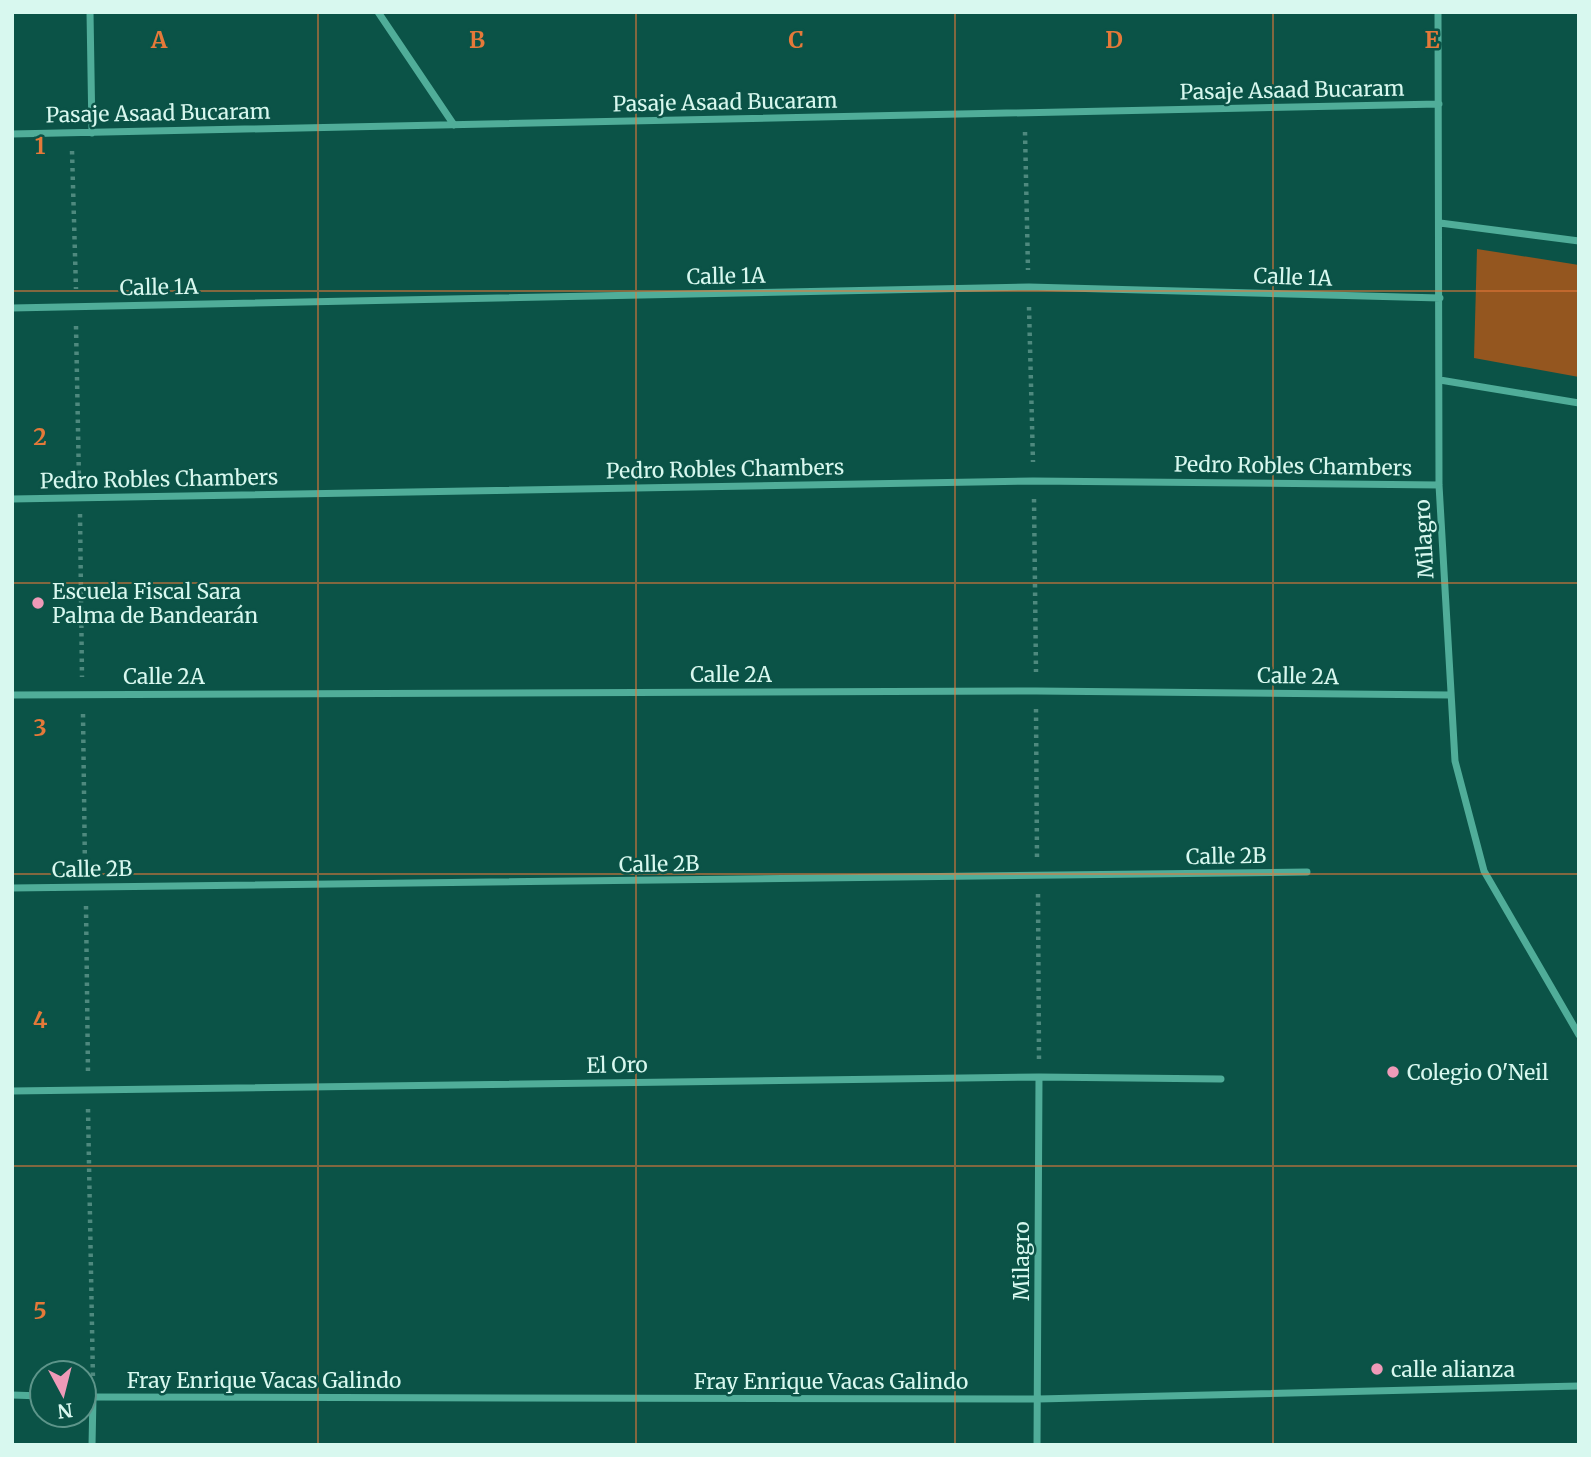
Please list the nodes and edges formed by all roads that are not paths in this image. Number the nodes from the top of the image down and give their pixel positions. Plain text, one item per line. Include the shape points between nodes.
1 (90, 12) edge
2 (378, 12) edge
3 (1438, 12) edge
4 (1439, 104) junction
5 (454, 125) junction
6 (92, 133) junction
7 (12, 134) edge
8 (1440, 223) junction
9 (1579, 241) edge
10 (1440, 298) junction
11 (12, 308) edge
12 (1440, 380) junction
13 (1579, 403) edge
14 (1439, 485) junction
15 (12, 499) edge
16 (12, 695) edge
17 (1450, 695) junction
18 (1307, 873) dead end
19 (12, 888) edge
20 (1579, 1035) edge
21 (1040, 1077) junction
22 (1221, 1079) dead end
23 (12, 1091) edge
24 (1579, 1386) edge
25 (98, 1397) edge
26 (1038, 1399) junction
27 (1037, 1445) edge

1 - 6 street
2 - 5 street
3 - 4 street, Milagro
4 - 5 street, Pasaje Asaad Bucaram
4 - 8 street, Milagro
5 - 6 street, Pasaje Asaad Bucaram
6 - 7 street, Pasaje Asaad Bucaram
8 - 9 street
8 - 10 street, Milagro
10 - 11 street, Calle 1A via 1029,288
10 - 12 street, Milagro
12 - 13 street
12 - 14 street, Milagro
14 - 15 street, Pedro Robles Chambers via 1033,481
14 - 17 street, Milagro
16 - 17 street, Calle 2A via 1036,691
17 - 20 street, Milagro via 1455,761 1484,871
18 - 19 street, Calle 2B
21 - 22 street, El Oro
21 - 23 street, El Oro
21 - 26 street, Milagro
24 - 26 street, Fray Enrique Vacas Galindo
25 - 26 street, Fray Enrique Vacas Galindo
26 - 27 street, Milagro

